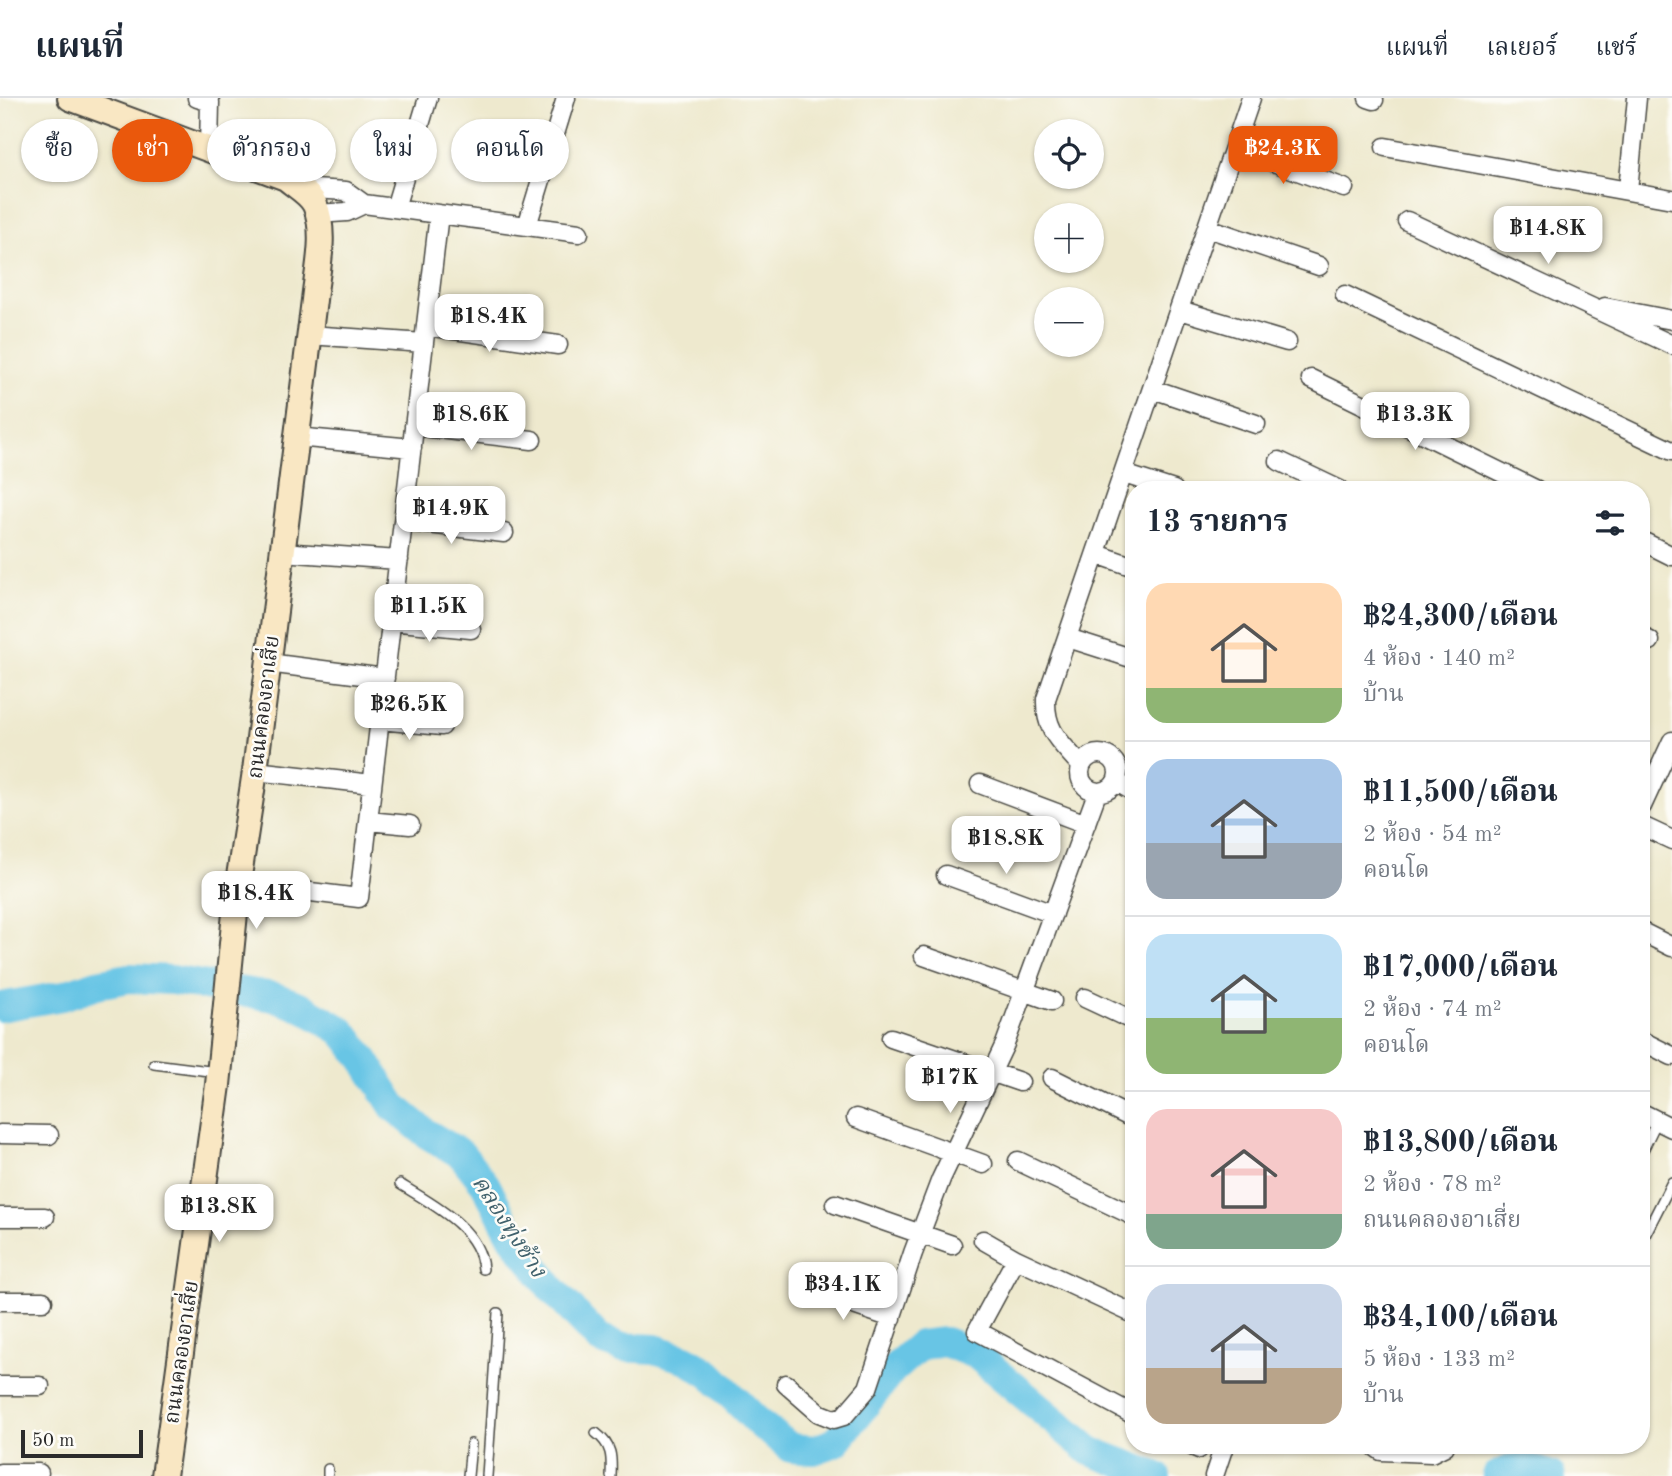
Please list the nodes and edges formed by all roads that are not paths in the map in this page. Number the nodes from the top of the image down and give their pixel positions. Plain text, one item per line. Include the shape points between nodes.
1 (70, 98) edge
2 (428, 98) edge
3 (566, 98) edge
4 (1251, 98) edge
5 (1637, 98) edge
6 (206, 99) edge
7 (207, 119) edge
8 (1385, 147) dead end
9 (1235, 148) junction
10 (207, 149) edge
11 (291, 182) edge
12 (298, 188) junction
13 (1345, 188) dead end
14 (1628, 190) junction
15 (1672, 199) edge
16 (365, 204) junction
17 (395, 208) junction
18 (317, 214) junction
19 (439, 214) junction
20 (1407, 221) dead end
21 (527, 226) junction
22 (1208, 228) junction
23 (579, 233) dead end
24 (1319, 266) dead end
25 (1345, 295) dead end
26 (1578, 301) junction
27 (1180, 310) junction
28 (1672, 320) edge
29 (425, 334) junction
30 (309, 335) junction
31 (1287, 342) dead end
32 (558, 345) dead end
33 (1672, 345) edge
34 (1311, 379) dead end
35 (1153, 389) junction
36 (1256, 424) dead end
37 (414, 426) junction
38 (296, 437) junction
39 (532, 440) dead end
40 (412, 448) junction
41 (1672, 451) edge
42 (1279, 461) dead end
43 (1124, 474) junction
44 (1146, 481) edge
45 (1321, 481) edge
46 (1519, 481) edge
47 (403, 521) junction
48 (504, 533) dead end
49 (1650, 545) edge
50 (281, 552) junction
51 (1097, 554) junction
52 (1672, 556) edge
53 (399, 560) junction
54 (1125, 564) edge
55 (391, 621) junction
56 (471, 629) dead end
57 (1068, 638) junction
58 (1125, 656) edge
59 (268, 663) junction
60 (385, 678) junction
61 (380, 720) junction
62 (442, 726) dead end
63 (1672, 741) edge
64 (1082, 766) junction
65 (255, 771) junction
66 (1117, 782) junction
67 (372, 784) junction
68 (980, 784) dead end
69 (1125, 787) edge
70 (1650, 789) edge
71 (1097, 793) junction
72 (368, 821) junction
73 (1086, 824) junction
74 (410, 825) dead end
75 (1650, 830) edge
76 (1672, 840) edge
77 (946, 875) dead end
78 (238, 883) junction
79 (1053, 914) junction
80 (1650, 936) edge
81 (1672, 947) edge
82 (924, 956) dead end
83 (1024, 991) junction
84 (1085, 998) dead end
85 (1052, 1001) dead end
86 (1125, 1017) edge
87 (891, 1038) dead end
88 (1650, 1045) edge
89 (1672, 1056) edge
90 (154, 1064) dead end
91 (219, 1072) junction
92 (991, 1072) junction
93 (1052, 1078) dead end
94 (1020, 1082) dead end
95 (1125, 1114) edge
96 (856, 1118) dead end
97 (0, 1135) edge
98 (49, 1135) dead end
99 (953, 1153) junction
100 (1018, 1161) dead end
101 (983, 1164) dead end
102 (1672, 1182) edge
103 (400, 1184) dead end
104 (835, 1204) dead end
105 (1125, 1212) edge
106 (0, 1217) edge
107 (45, 1217) dead end
108 (1650, 1225) edge
109 (920, 1234) junction
110 (983, 1240) dead end
111 (952, 1245) dead end
112 (1016, 1259) junction
113 (482, 1269) dead end
114 (806, 1289) dead end
115 (0, 1301) edge
116 (43, 1301) dead end
117 (1125, 1310) edge
118 (498, 1313) dead end
119 (892, 1318) junction
120 (786, 1384) dead end
121 (0, 1386) edge
122 (40, 1386) dead end
123 (1125, 1410) edge
124 (596, 1433) dead end
125 (471, 1444) dead end
126 (1221, 1454) edge
127 (0, 1473) edge
128 (39, 1473) dead end
129 (164, 1476) edge
130 (468, 1476) edge
131 (487, 1476) edge
132 (611, 1476) edge
133 (1214, 1476) edge

1 - 10 street
2 - 17 street
3 - 21 street
4 - 9 street
5 - 14 street
6 - 7 street
8 - 14 street
9 - 13 street
9 - 22 street
11 - 12 street
12 - 16 street via 346,191
12 - 18 street via 315,205
14 - 15 street
16 - 17 street
16 - 18 street via 347,212
17 - 19 street
18 - 30 street, ถนนคลองอาเสี่ย via 320,245
19 - 21 street
19 - 29 street
20 - 26 street
21 - 23 street
22 - 24 street
22 - 27 street
25 - 41 street
26 - 28 street
26 - 33 street
27 - 31 street
27 - 35 street
29 - 30 street
29 - 32 street
29 - 37 street
30 - 38 street, ถนนคลองอาเสี่ย
34 - 46 street
35 - 36 street
35 - 43 street
37 - 39 street
37 - 40 street
38 - 40 street
38 - 50 street, ถนนคลองอาเสี่ย
40 - 47 street
42 - 45 street
43 - 44 street
43 - 51 street
47 - 48 street
47 - 53 street
49 - 52 street
50 - 53 street
50 - 59 street, ถนนคลองอาเสี่ย
51 - 54 street
51 - 57 street
53 - 55 street
55 - 56 street
55 - 60 street
57 - 58 street
57 - 64 street via 1046,699 1045,718
59 - 60 street
59 - 65 street, ถนนคลองอาเสี่ย
60 - 61 street
61 - 62 street
61 - 67 street
63 - 70 street
64 - 66 street via 1092,755 1110,757 1116,764
64 - 71 street via 1083,785
65 - 67 street
65 - 78 street, ถนนคลองอาเสี่ย
66 - 69 street
66 - 71 street
67 - 72 street
68 - 73 street
71 - 73 street
72 - 74 street
72 - 78 street via 359,898
73 - 79 street
75 - 76 street
77 - 79 street
78 - 91 street, ถนนคลองอาเสี่ย
79 - 83 street
80 - 81 street
82 - 83 street
83 - 85 street
83 - 92 street
84 - 86 street
87 - 92 street
88 - 89 street
90 - 91 lane
91 - 129 street, ถนนคลองอาเสี่ย
92 - 94 street
92 - 99 street
93 - 95 street
96 - 99 street
97 - 98 street
99 - 101 street
99 - 109 street
100 - 105 street
102 - 108 lane
103 - 113 lane via 452,1218 478,1249
104 - 109 street
106 - 107 street
109 - 111 street
109 - 119 street
110 - 112 street
112 - 117 street
112 - 123 street via 977,1331
114 - 119 street
115 - 116 street
118 - 131 lane
119 - 120 street via 868,1388 844,1416 827,1418
121 - 122 street
124 - 132 lane via 611,1450
125 - 130 lane
126 - 133 street
127 - 128 street

